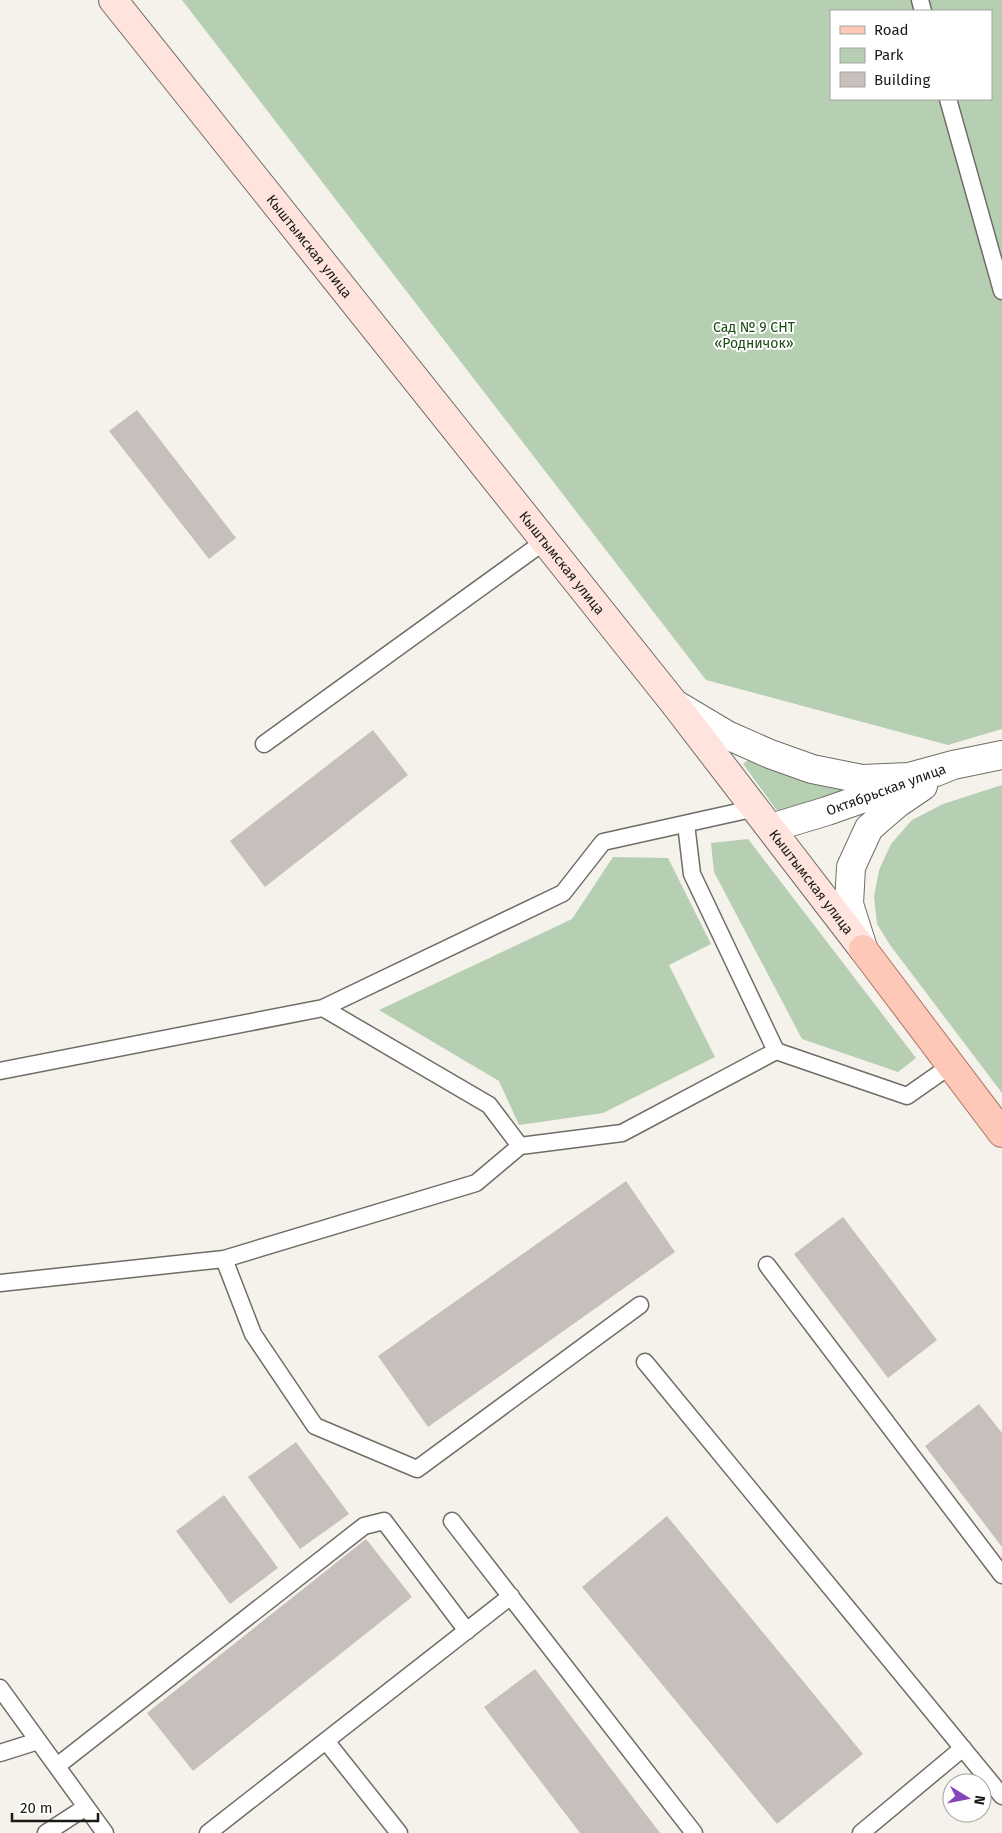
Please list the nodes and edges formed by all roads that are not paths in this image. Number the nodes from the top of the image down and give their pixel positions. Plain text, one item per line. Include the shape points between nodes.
1 (113, 0) edge
2 (948, 100) edge
3 (1002, 291) edge
4 (545, 541) junction
5 (674, 703) junction
6 (264, 744) dead end
7 (1002, 755) edge
8 (953, 765) junction
9 (764, 818) junction
10 (686, 824) junction
11 (863, 949) junction
12 (323, 1008) junction
13 (776, 1051) junction
14 (950, 1066) junction
15 (0, 1071) edge
16 (1002, 1133) edge
17 (520, 1146) junction
18 (224, 1259) junction
19 (768, 1265) dead end
20 (0, 1283) edge
21 (640, 1305) dead end
22 (644, 1362) dead end
23 (452, 1521) dead end
24 (1002, 1575) edge
25 (511, 1596) junction
26 (467, 1631) junction
27 (0, 1688) edge
28 (38, 1741) junction
29 (326, 1741) junction
30 (963, 1748) junction
31 (0, 1753) edge
32 (56, 1766) junction
33 (1002, 1796) edge
34 (86, 1807) junction
35 (46, 1833) edge
36 (105, 1833) edge
37 (208, 1833) edge
38 (399, 1833) edge
39 (694, 1833) edge
40 (861, 1833) edge

1 - 4 main road, Кыштымская улица
2 - 3 lane
4 - 5 main road, Кыштымская улица
4 - 6 lane
5 - 8 street via 727,735 812,769 862,779 909,777
5 - 9 main road, Кыштымская улица
7 - 8 street, Октябрьская улица
8 - 9 street, Октябрьская улица via 826,811
8 - 11 street via 898,803 869,828 852,867 849,904
9 - 10 lane
9 - 11 main road, Кыштымская улица
10 - 12 lane via 603,842 562,894
10 - 13 lane via 692,874
11 - 14 main road, Кыштымская улица
12 - 15 lane
12 - 17 lane via 490,1105
13 - 14 lane via 907,1096
13 - 17 lane via 622,1133
14 - 16 main road, Кыштымская улица
17 - 18 lane via 476,1183
18 - 20 lane
18 - 21 lane via 253,1334 315,1426 416,1469
19 - 24 lane
22 - 30 lane
23 - 25 lane
25 - 26 lane
25 - 39 lane
26 - 29 lane
26 - 32 lane via 384,1521 364,1526
27 - 28 lane
28 - 31 lane
28 - 32 lane
29 - 37 lane
29 - 38 lane
30 - 33 lane
30 - 40 lane
32 - 34 lane
34 - 35 lane
34 - 36 lane

